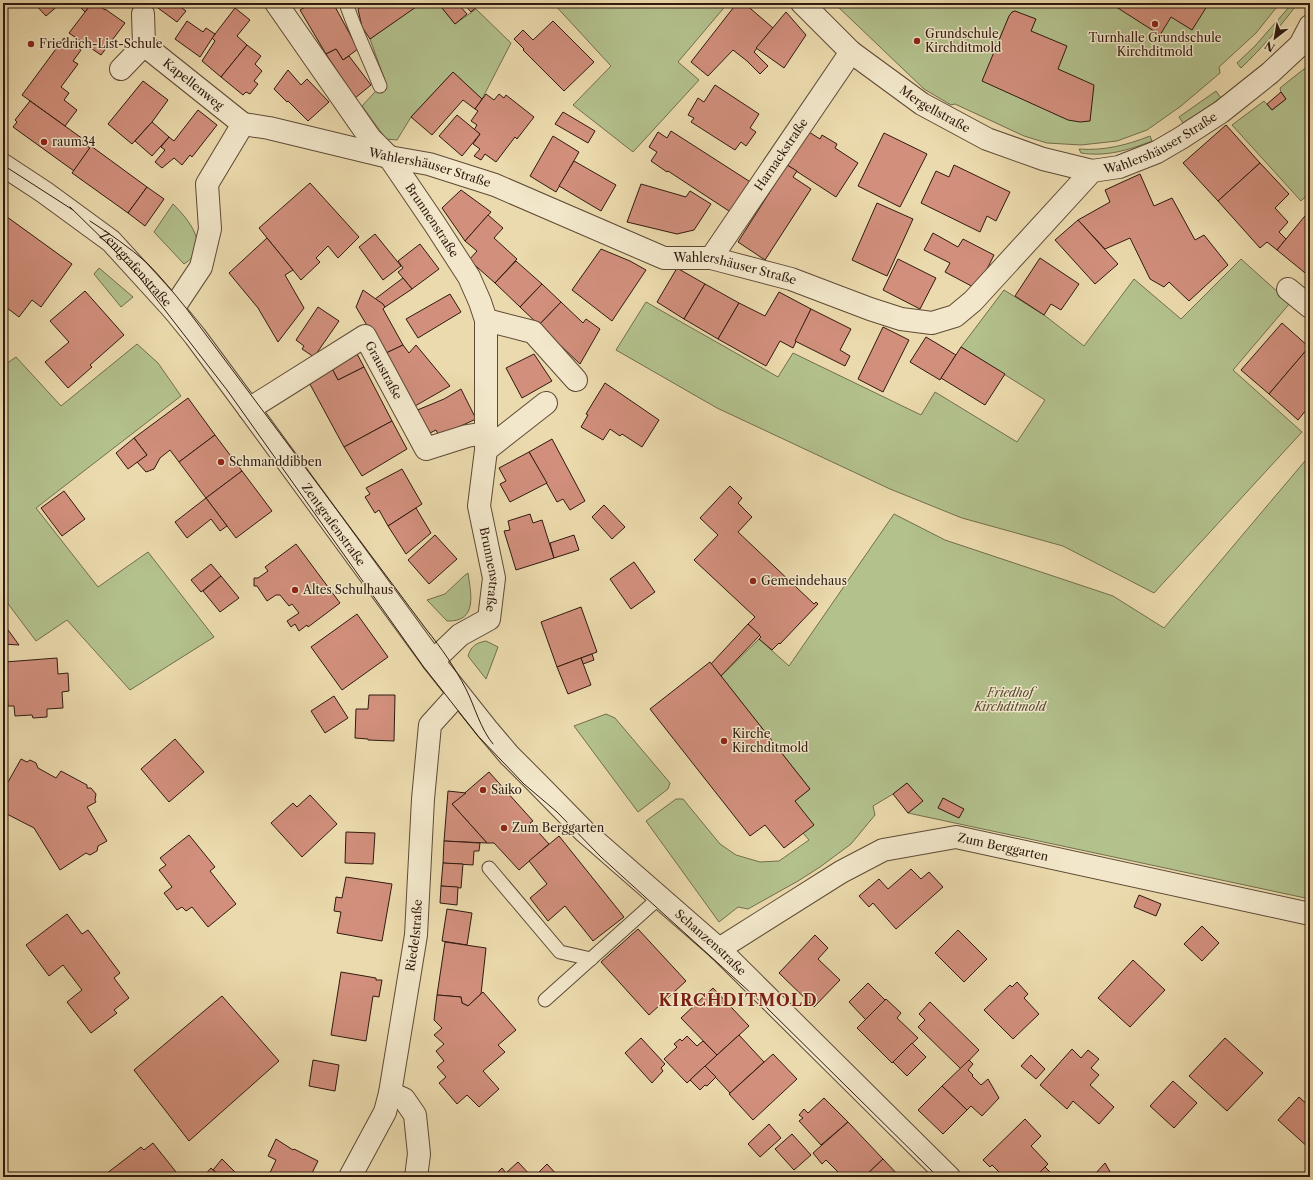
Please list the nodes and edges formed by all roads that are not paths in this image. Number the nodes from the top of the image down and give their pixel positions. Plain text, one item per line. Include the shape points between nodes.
1 (276, 3) edge
2 (346, 3) edge
3 (802, 3) edge
4 (139, 8) edge
5 (1310, 26) edge
6 (144, 45) junction
7 (851, 52) junction
8 (121, 69) dead end
9 (380, 86) dead end
10 (243, 124) junction
11 (389, 157) junction
12 (3, 165) edge
13 (1092, 171) junction
14 (711, 258) junction
15 (1288, 289) dead end
16 (1310, 308) edge
17 (173, 309) junction
18 (486, 320) junction
19 (576, 380) dead end
20 (546, 403) dead end
21 (249, 409) junction
22 (486, 442) junction
23 (433, 661) junction
24 (458, 694) junction
25 (585, 832) joint
26 (489, 868) dead end
27 (660, 897) junction
28 (1310, 914) edge
29 (719, 949) junction
30 (591, 959) junction
31 (545, 1000) dead end
32 (390, 1093) junction
33 (350, 1177) edge
34 (416, 1177) edge
35 (949, 1177) edge

1 - 11 street, Brunnenstraße via 370,138
2 - 9 lane
3 - 7 street, Mergellstraße
4 - 6 street
5 - 13 street, Wahlershäuser Straße via 1300,45 1221,112 1156,152 1119,167
6 - 8 street
6 - 10 street, Kapellenweg
7 - 13 street, Mergellstraße via 922,104 987,139 1043,159
7 - 14 street, Harnackstraße
10 - 11 street, Wahlershäuser Straße
10 - 17 street via 207,184 210,229 201,267
11 - 14 street, Wahlershäuser Straße via 429,164 495,185 664,258
11 - 18 street, Brunnenstraße via 469,277
12 - 17 street, Zentgrafenstraße via 111,241
13 - 14 street, Wahlershäuser Straße via 973,301 955,316 932,323 900,319 791,279
15 - 16 street
17 - 21 street, Zentgrafenstraße
18 - 19 street via 533,332
18 - 22 street, Brunnenstraße
20 - 22 street
21 - 22 street, Graustraße via 365,336 426,449 467,436
21 - 23 street, Zentgrafenstraße
22 - 23 street, Brunnenstraße via 479,506 494,578 489,619 460,635
23 - 24 street, Zentgrafenstraße
24 - 25 street, Zentgrafenstraße via 516,763
24 - 32 street, Riedelstraße via 430,725 423,799 416,935
25 - 27 street, Schanzenstraße
26 - 30 lane via 560,952
27 - 29 street, Schanzenstraße
27 - 30 lane
28 - 29 street, Zum Berggarten via 956,837 883,850 841,872
29 - 35 street, Schanzenstraße
30 - 31 lane
32 - 33 street, Riedelstraße via 385,1112
32 - 34 street via 404,1099 415,1115 419,1154

